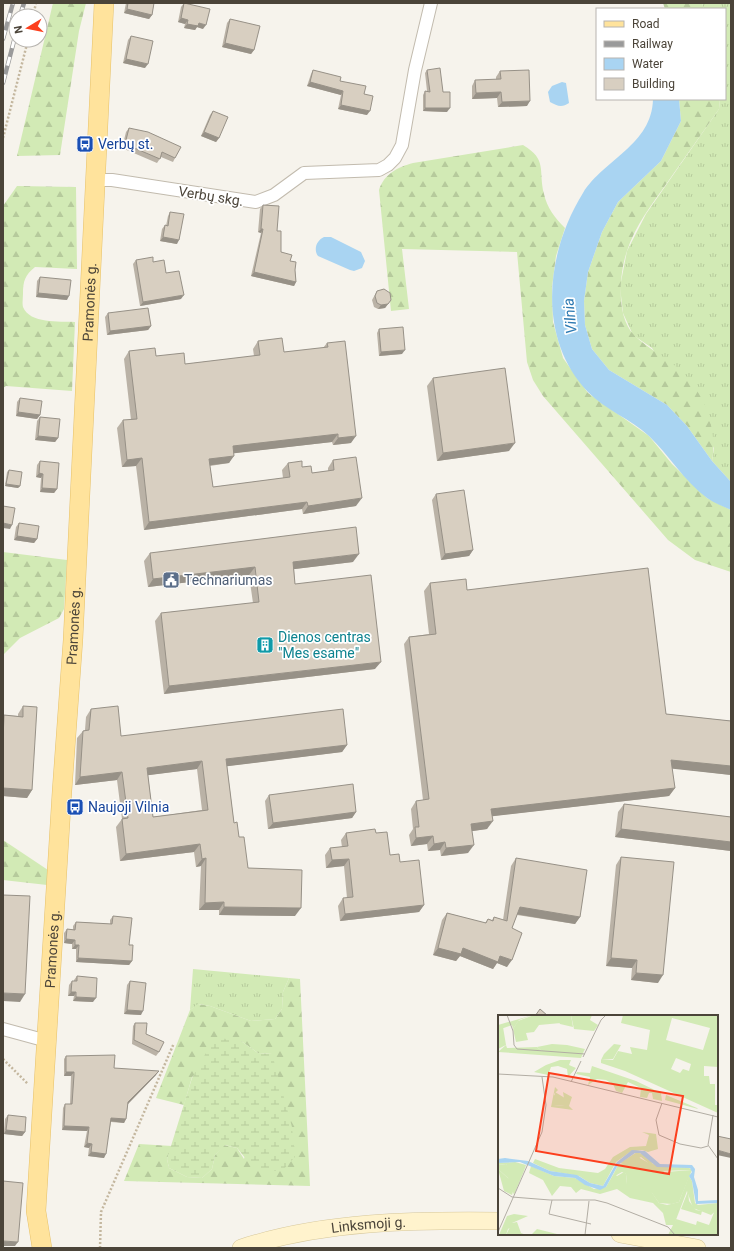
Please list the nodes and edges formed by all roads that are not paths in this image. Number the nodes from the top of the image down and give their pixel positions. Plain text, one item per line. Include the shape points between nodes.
1 (104, 3) edge
2 (431, 3) edge
3 (96, 180) junction
4 (3, 1029) edge
5 (47, 1041) junction
6 (498, 1221) edge
7 (626, 1235) edge
8 (42, 1248) edge
9 (241, 1248) edge
10 (697, 1248) edge

1 - 3 main road, Pramonės g.
2 - 3 street, Verbų skg. via 415,70 402,145 395,158 379,170 304,173 274,194 256,202 112,180
3 - 5 main road, Pramonės g. via 73,640
4 - 5 street
5 - 8 main road, Pramonės g. via 36,1210
6 - 9 main road, Linksmoji g. via 395,1222 345,1226
7 - 10 main road

